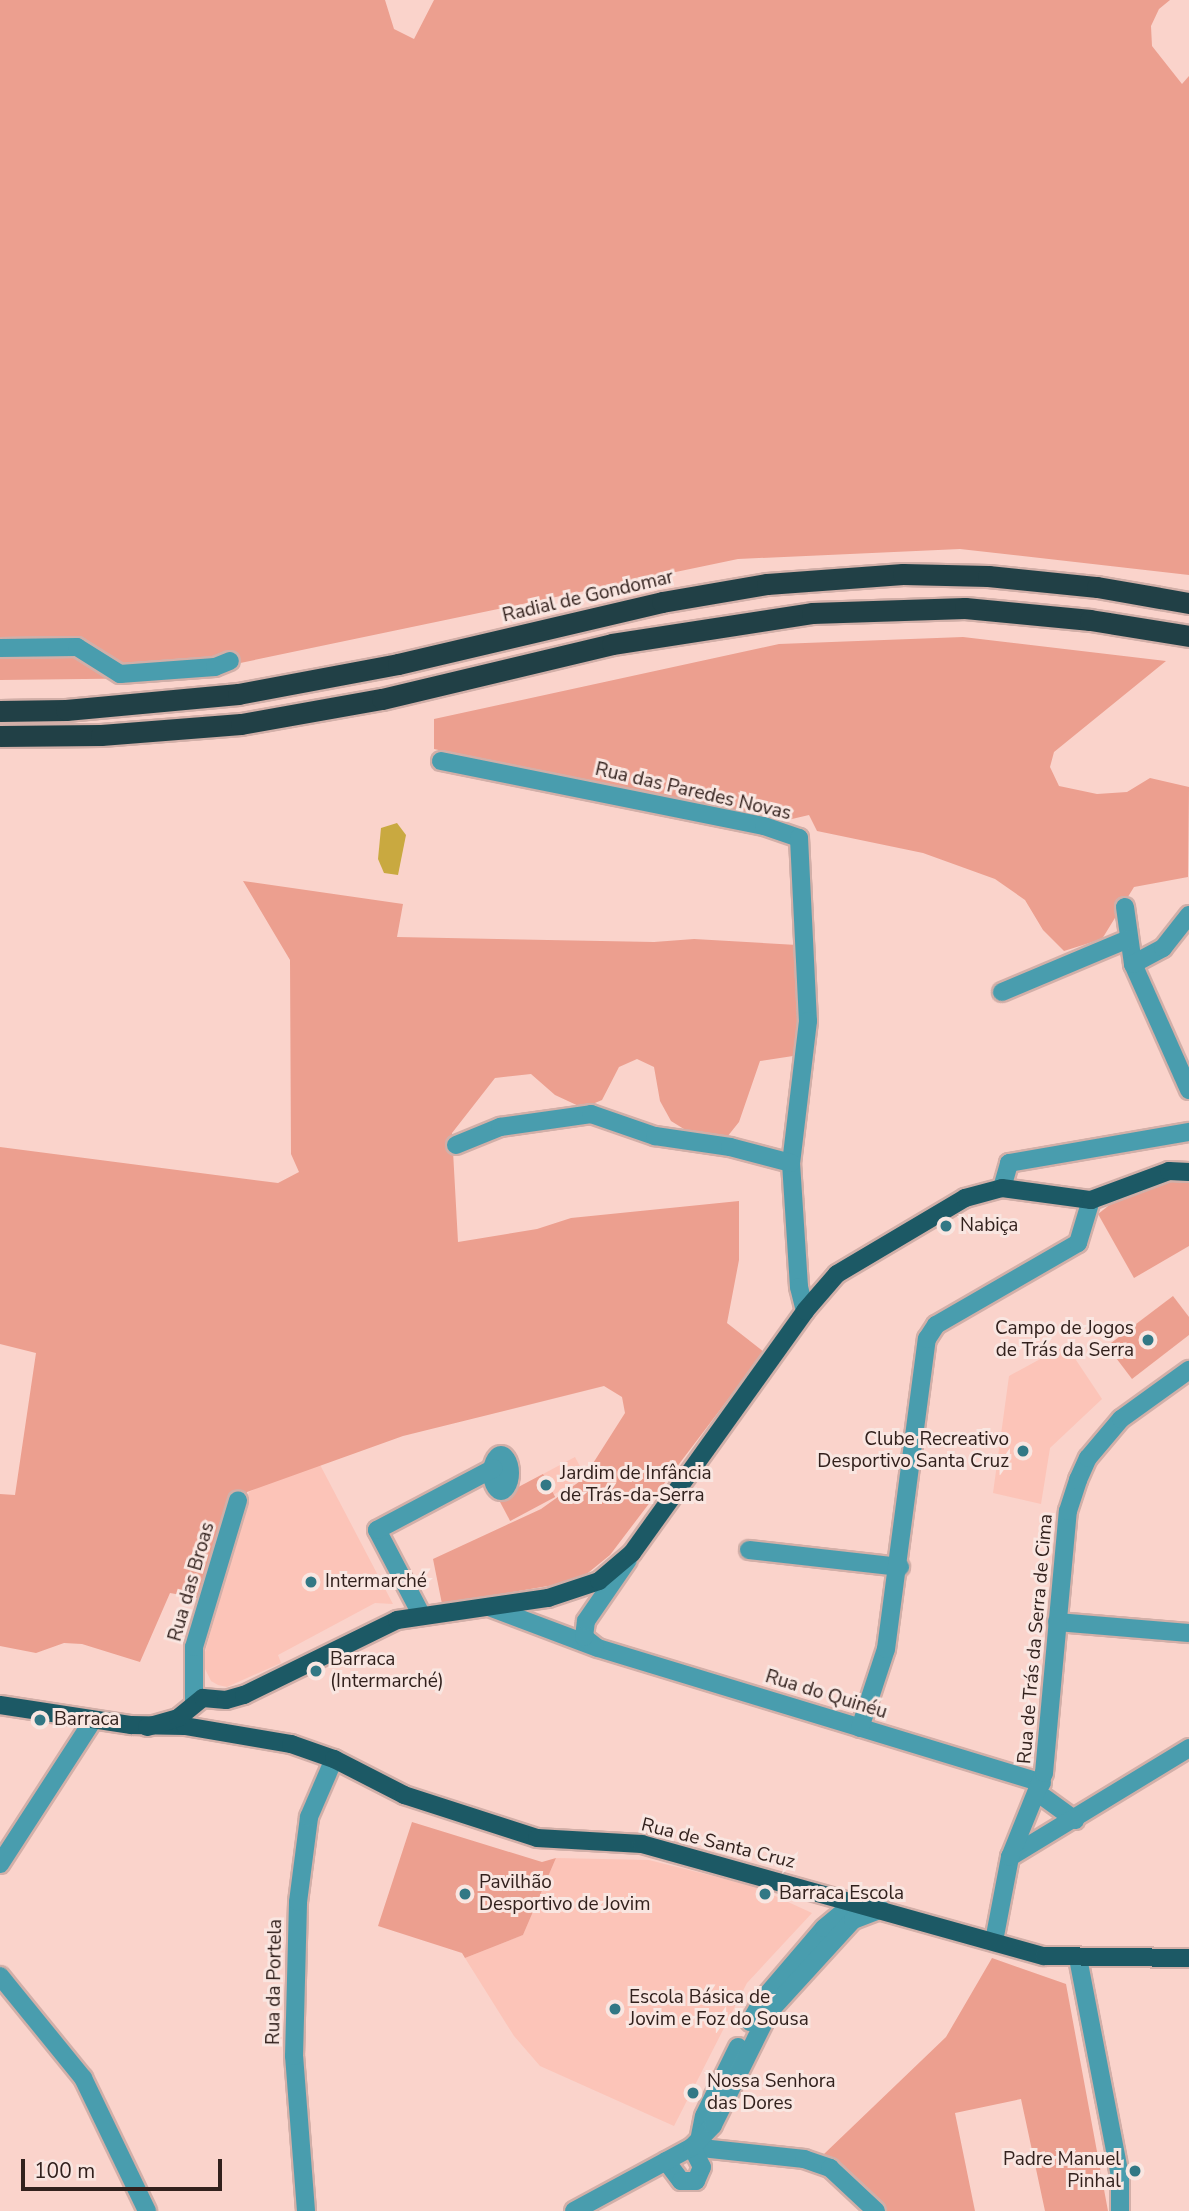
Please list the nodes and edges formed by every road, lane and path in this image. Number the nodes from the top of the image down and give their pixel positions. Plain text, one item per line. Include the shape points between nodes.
1 (1189, 603) edge
2 (1189, 636) edge
3 (0, 648) edge
4 (230, 661) dead end
5 (0, 711) edge
6 (0, 736) edge
7 (441, 761) dead end
8 (1125, 907) dead end
9 (1189, 915) edge
10 (1128, 939) junction
11 (1133, 964) junction
12 (1002, 992) dead end
13 (1189, 1090) edge
14 (1189, 1132) edge
15 (456, 1144) dead end
16 (791, 1163) junction
17 (1189, 1172) edge
18 (1002, 1188) junction
19 (1091, 1200) junction
20 (805, 1311) junction
21 (1189, 1370) edge
22 (494, 1468) dead end
23 (238, 1500) dead end
24 (749, 1550) dead end
25 (632, 1553) junction
26 (900, 1567) junction
27 (590, 1584) junction
28 (487, 1606) junction
29 (596, 1607) junction
30 (422, 1616) junction
31 (1057, 1622) junction
32 (1189, 1633) edge
33 (598, 1648) junction
34 (193, 1676) junction
35 (244, 1695) junction
36 (214, 1698) junction
37 (194, 1704) junction
38 (0, 1705) edge
39 (225, 1717) junction
40 (93, 1720) junction
41 (147, 1727) junction
42 (860, 1728) junction
43 (204, 1730) junction
44 (246, 1737) junction
45 (1189, 1748) edge
46 (334, 1759) junction
47 (1040, 1788) junction
48 (1075, 1820) junction
49 (1010, 1857) junction
50 (0, 1864) edge
51 (809, 1889) junction
52 (848, 1902) junction
53 (881, 1909) junction
54 (833, 1929) junction
55 (994, 1941) junction
56 (1078, 1958) junction
57 (1189, 1958) edge
58 (0, 1976) edge
59 (696, 2141) junction
60 (666, 2161) junction
61 (147, 2211) edge
62 (306, 2211) edge
63 (574, 2211) edge
64 (876, 2211) edge
65 (1120, 2211) edge

1 - 5 highway, Radial de Gondomar via 1097,587 988,576 903,575 767,584 662,602 398,664 238,694 66,710
2 - 6 highway via 1090,620 965,608 812,613 612,644 382,699 240,724 101,735
3 - 4 street via 61,644 77,648 120,674 215,667
7 - 16 street, Rua das Paredes Novas via 764,826 799,838 808,1021
8 - 10 street
9 - 11 street via 1163,948
10 - 11 street
10 - 12 street
11 - 13 street
14 - 18 street via 1009,1163
15 - 16 street via 500,1127 591,1114 654,1136 730,1147
16 - 20 street, Rua das Paredes Novas via 799,1287
17 - 19 main road via 1170,1171
18 - 19 main road
18 - 20 main road via 965,1198 837,1274
19 - 26 street via 1078,1243 936,1325 927,1339
20 - 25 main road
21 - 31 street, Rua de Trás da Serra de Cima via 1121,1419 1088,1458 1068,1511
22 - 30 street via 377,1530
23 - 34 street, Rua das Broas via 194,1647
24 - 26 street
25 - 27 main road
25 - 29 street
26 - 42 street via 886,1648
27 - 28 main road via 548,1598
27 - 29 street via 598,1589
28 - 30 main road
28 - 33 street, Rua do Quinéu
29 - 33 street via 583,1629 588,1642
30 - 35 main road via 377,1627
31 - 32 street
31 - 47 street, Rua de Trás da Serra de Cima
33 - 42 street, Rua do Quinéu
34 - 36 street
34 - 37 street, Rua das Broas
35 - 36 main road
35 - 39 main road
36 - 37 main road
36 - 39 main road
37 - 41 main road via 178,1718
37 - 43 main road via 190,1715
38 - 40 main road, Rua de Santa Cruz
39 - 43 main road via 220,1727
39 - 44 main road via 230,1727
40 - 41 main road, Rua de Santa Cruz
40 - 50 street
41 - 43 main road, Rua de Santa Cruz
42 - 47 street, Rua do Quinéu
43 - 44 main road, Rua de Santa Cruz
44 - 46 main road, Rua de Santa Cruz via 291,1744
45 - 48 street
46 - 51 main road, Rua de Santa Cruz via 404,1795 537,1838 642,1844
46 - 62 street, Rua da Portela via 309,1817 298,1902 294,2056
47 - 48 street, Rua de Trás da Serra de Cima
47 - 49 street, Rua de Trás da Serra de Cima
48 - 49 street
49 - 55 street, Rua de Trás da Serra de Cima
51 - 52 main road, Rua de Santa Cruz
51 - 54 street via 826,1906
52 - 53 main road, Rua de Santa Cruz
52 - 54 street
53 - 54 street
53 - 55 main road, Rua de Santa Cruz
54 - 59 street via 754,2014
55 - 56 main road, Rua de Santa Cruz via 1044,1956
56 - 57 main road, Rua de Santa Cruz
56 - 65 street via 1120,2177
58 - 61 street via 83,2078
59 - 60 street
59 - 60 street via 702,2167 696,2181 681,2181
59 - 64 street via 804,2159 830,2168
60 - 63 street

